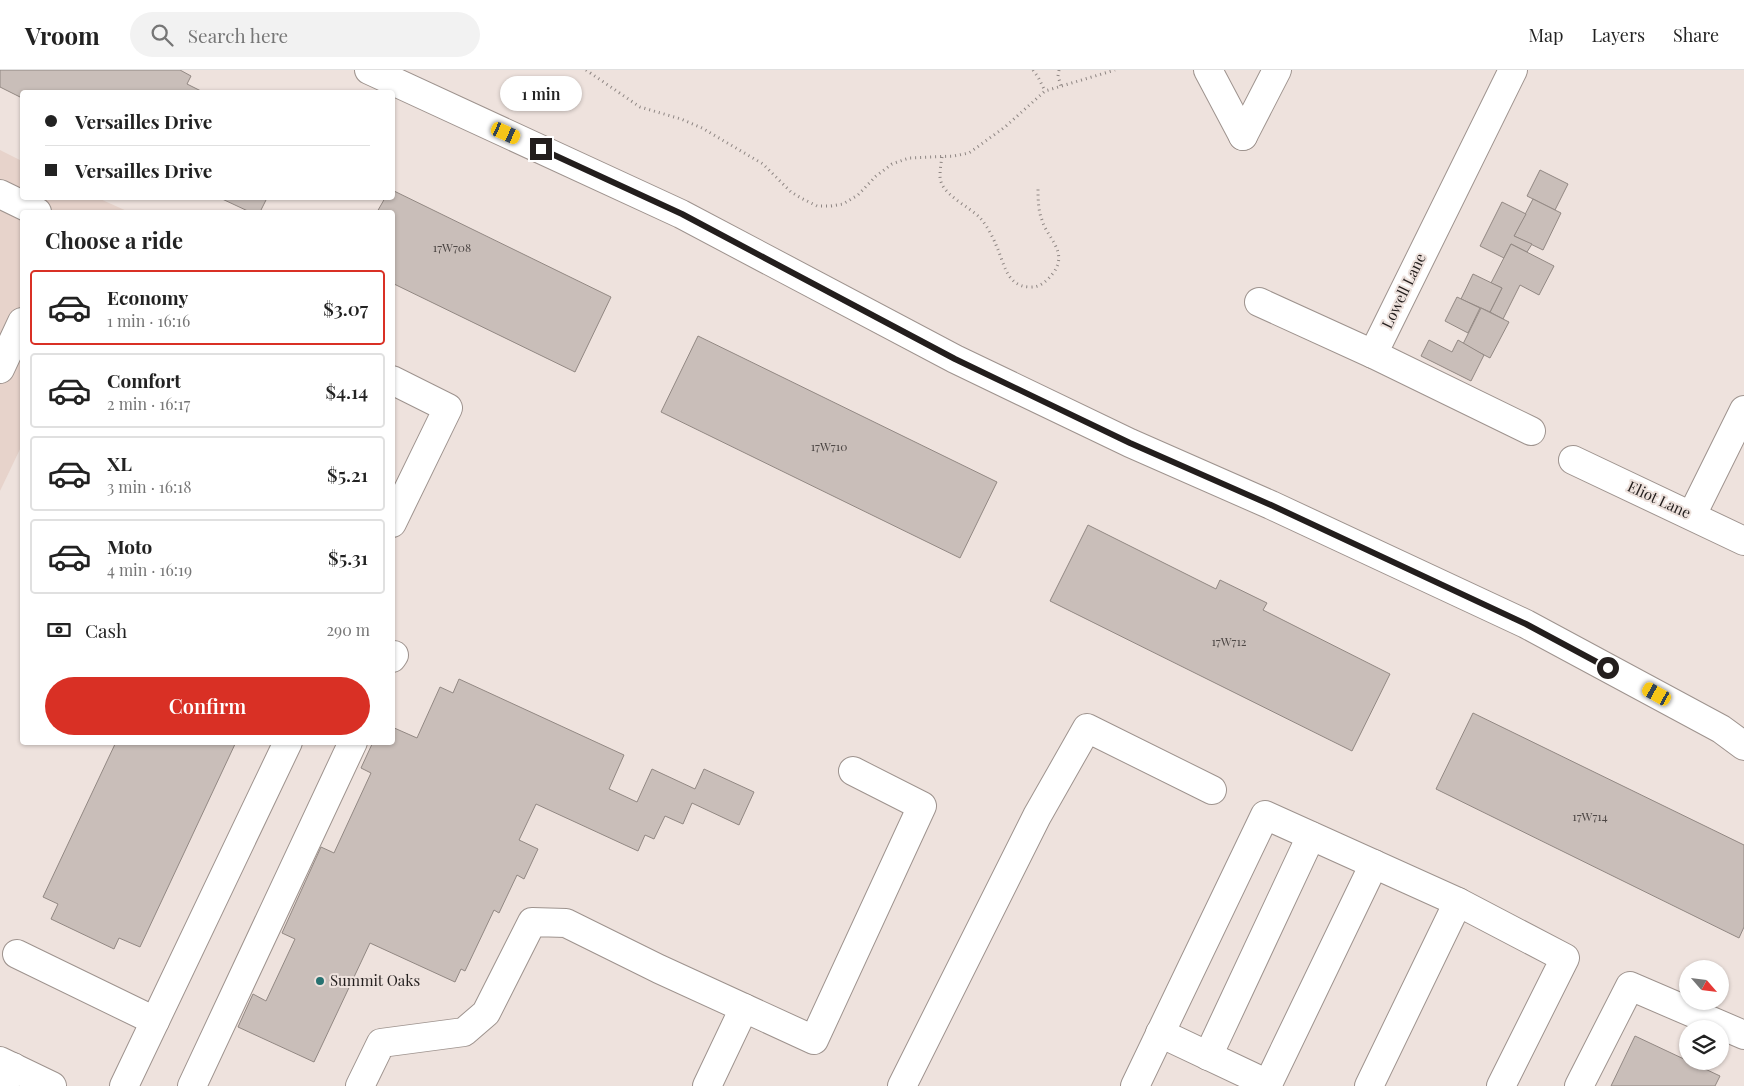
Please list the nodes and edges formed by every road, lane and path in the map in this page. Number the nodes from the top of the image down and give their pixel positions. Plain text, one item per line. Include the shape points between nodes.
1 (369, 70) edge
2 (586, 70) edge
3 (1033, 70) edge
4 (1059, 70) edge
5 (1115, 70) edge
6 (1208, 70) edge
7 (1277, 70) edge
8 (1513, 70) edge
9 (1110, 71) edge
10 (1061, 86) junction
11 (1045, 91) junction
12 (942, 157) junction
13 (1038, 186) dead end
14 (0, 194) edge
15 (33, 210) edge
16 (1259, 302) dead end
17 (20, 326) edge
18 (1373, 354) junction
19 (0, 369) edge
20 (395, 382) edge
21 (1744, 410) edge
22 (1531, 431) dead end
23 (1573, 460) dead end
24 (1692, 515) junction
25 (395, 518) edge
26 (1744, 541) edge
27 (287, 745) edge
28 (352, 745) edge
29 (1744, 746) edge
30 (853, 771) dead end
31 (1212, 790) dead end
32 (1311, 836) junction
33 (1374, 864) junction
34 (1458, 902) junction
35 (17, 954) dead end
36 (744, 1008) junction
37 (155, 1020) junction
38 (1160, 1033) junction
39 (1744, 1035) edge
40 (1208, 1056) junction
41 (5, 1071) edge
42 (52, 1086) edge
43 (124, 1086) edge
44 (192, 1086) edge
45 (360, 1086) edge
46 (707, 1086) edge
47 (902, 1086) edge
48 (1135, 1086) edge
49 (1369, 1086) edge
50 (1501, 1086) edge
51 (1579, 1086) edge

1 - 29 street via 682,214 955,359 1526,624 1721,729
2 - 12 path via 640,106 702,128 763,164 791,192 818,206 837,205 850,200 892,164 909,158
3 - 11 path
4 - 10 path
5 - 9 path
6 - 7 street via 1243,136
8 - 18 street, Lowell Lane
9 - 10 path
10 - 11 path
11 - 12 path via 1005,127 969,153
12 - 13 path via 940,178 947,192 981,219 997,246 1003,267 1012,280 1023,287 1035,288 1043,284 1058,266 1058,252 1042,222
14 - 15 street
16 - 18 street
17 - 19 street
18 - 22 street
20 - 25 street via 448,408
21 - 24 street
23 - 24 street, Eliot Lane
24 - 26 street, Eliot Lane
27 - 37 street
28 - 44 street
30 - 36 street via 922,806 814,1040
31 - 47 street via 1087,728 1037,816
32 - 33 street
32 - 38 street via 1265,815
32 - 40 street
33 - 34 street
33 - 40 street via 1268,1084
34 - 49 street
34 - 50 street via 1565,958
35 - 37 street
36 - 45 street via 566,923 532,922 486,1013 464,1032 381,1043
36 - 46 street
37 - 43 street
38 - 40 street
38 - 48 street
39 - 51 street via 1630,986
41 - 42 street

